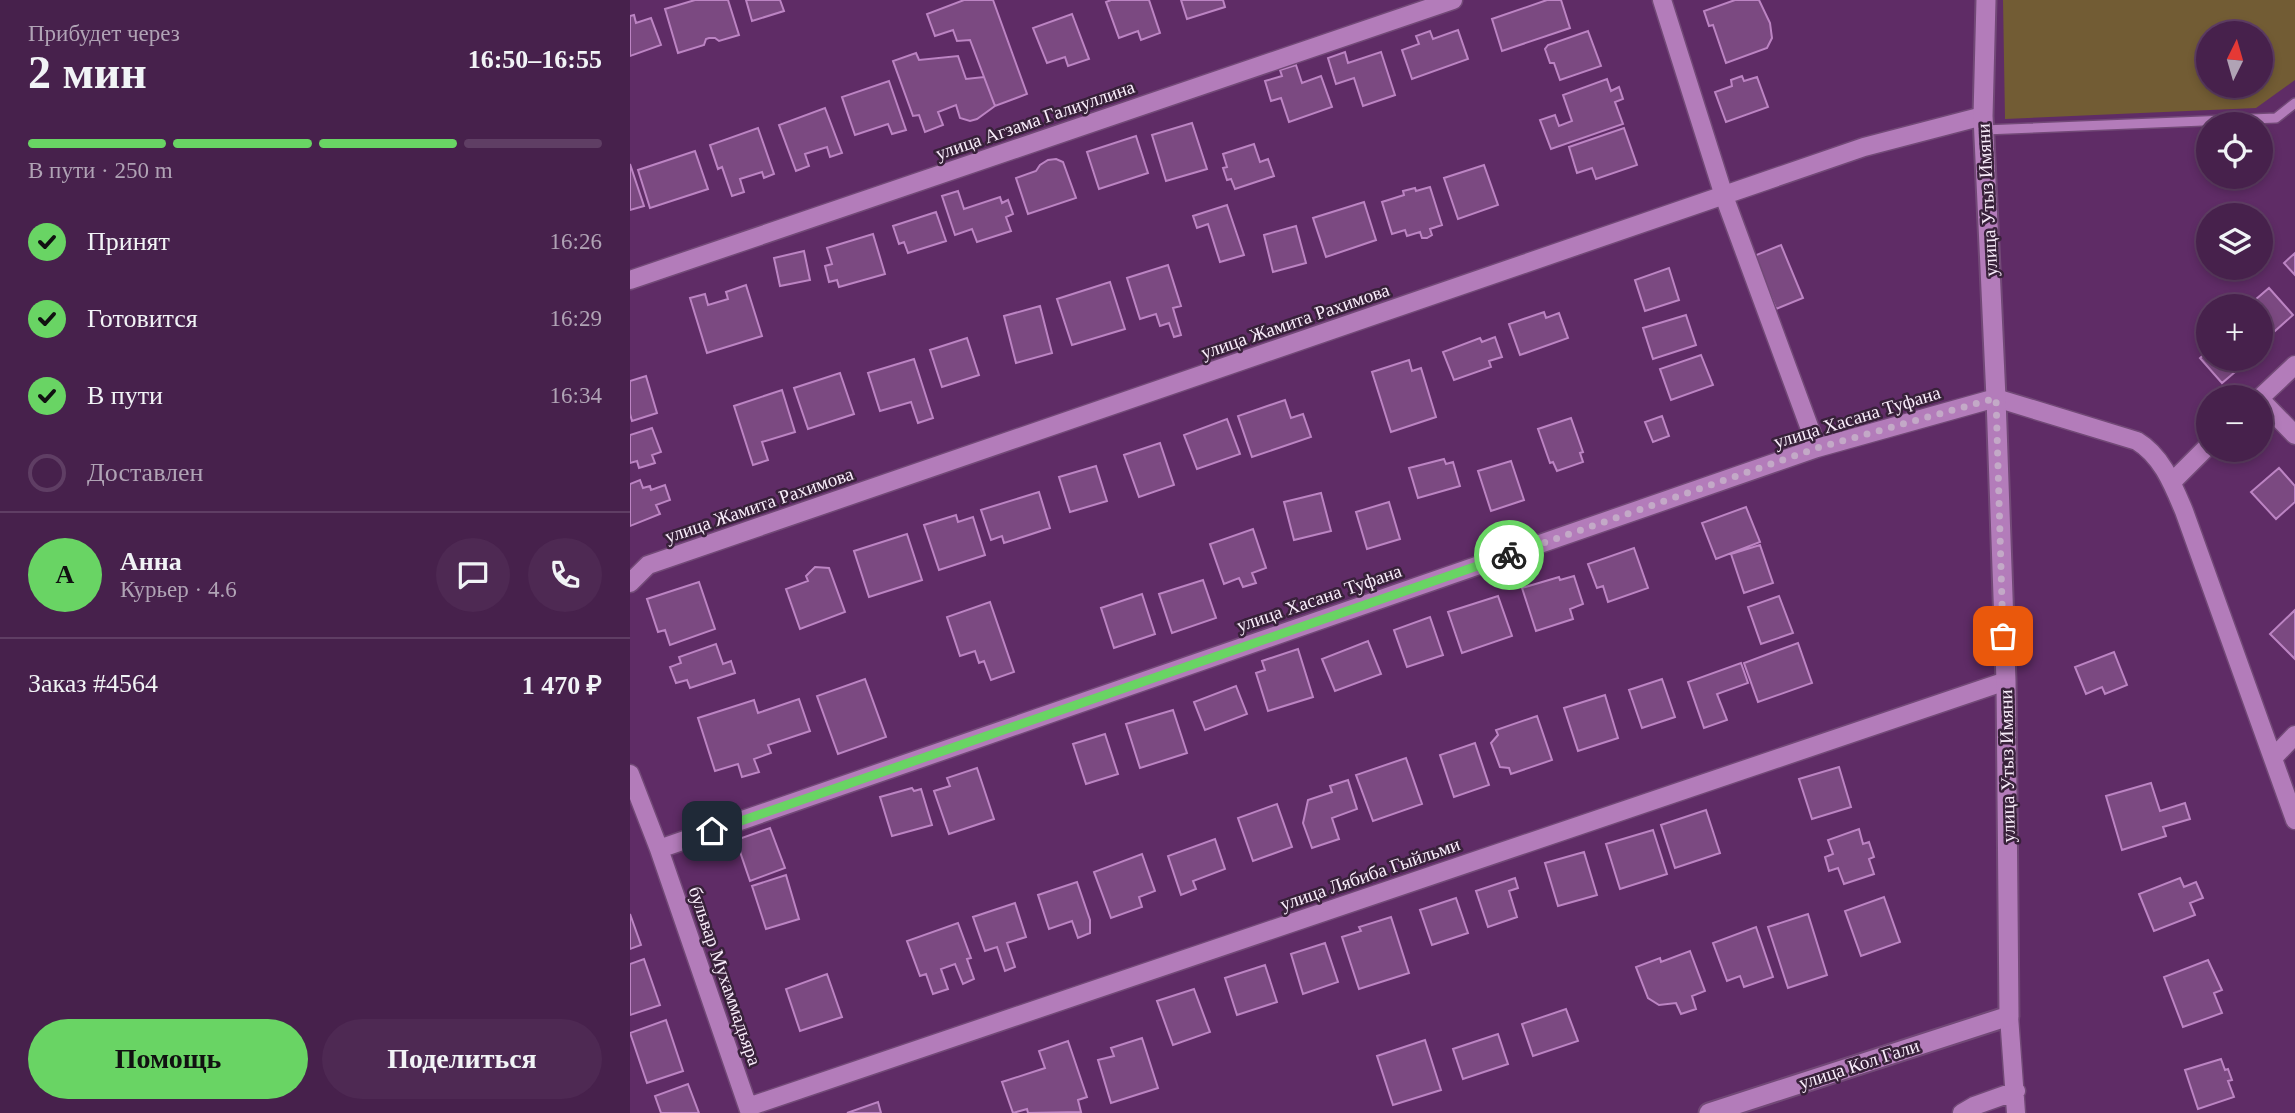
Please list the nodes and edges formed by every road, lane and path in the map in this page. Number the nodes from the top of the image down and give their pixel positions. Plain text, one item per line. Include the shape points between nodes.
1 (1453, 0) edge
2 (1662, 0) edge
3 (1986, 0) edge
4 (2295, 103) edge
5 (1983, 123) junction
6 (1724, 196) junction
7 (630, 280) edge
8 (2295, 365) edge
9 (2273, 386) edge
10 (1996, 398) junction
11 (2273, 411) edge
12 (2295, 435) edge
13 (1817, 448) junction
14 (2196, 458) edge
15 (2172, 482) junction
16 (630, 583) edge
17 (2006, 681) junction
18 (2295, 735) edge
19 (2273, 758) junction
20 (630, 774) edge
21 (2295, 820) edge
22 (659, 849) junction
23 (2010, 1016) junction
24 (2016, 1091) junction
25 (749, 1110) edge
26 (1709, 1113) edge
27 (1962, 1113) edge
28 (2015, 1113) edge

1 - 7 street, улица Агзама Галиуллина
2 - 6 street
3 - 5 street, улица Утыз Имяни
4 - 5 lane via 2276,118
5 - 6 street, улица Жамита Рахимова via 1864,147
5 - 10 street, улица Утыз Имяни
6 - 13 street
6 - 16 street, улица Жамита Рахимова via 648,565
8 - 9 street
10 - 13 street, улица Хасана Туфана
10 - 15 street via 2137,441 2150,449
10 - 17 street, улица Утыз Имяни
11 - 12 street
13 - 22 street, улица Хасана Туфана
14 - 15 street
15 - 19 street
17 - 23 street, улица Утыз Имяни
17 - 25 street, улица Лябиба Гыйльми
18 - 19 street
19 - 21 street
20 - 22 street, бульвар Мухаммадьяра
22 - 25 street, бульвар Мухаммадьяра
23 - 24 street, улица Утыз Имяни
23 - 26 street, улица Кол Гали
24 - 27 street
24 - 28 street, улица Утыз Имяни

